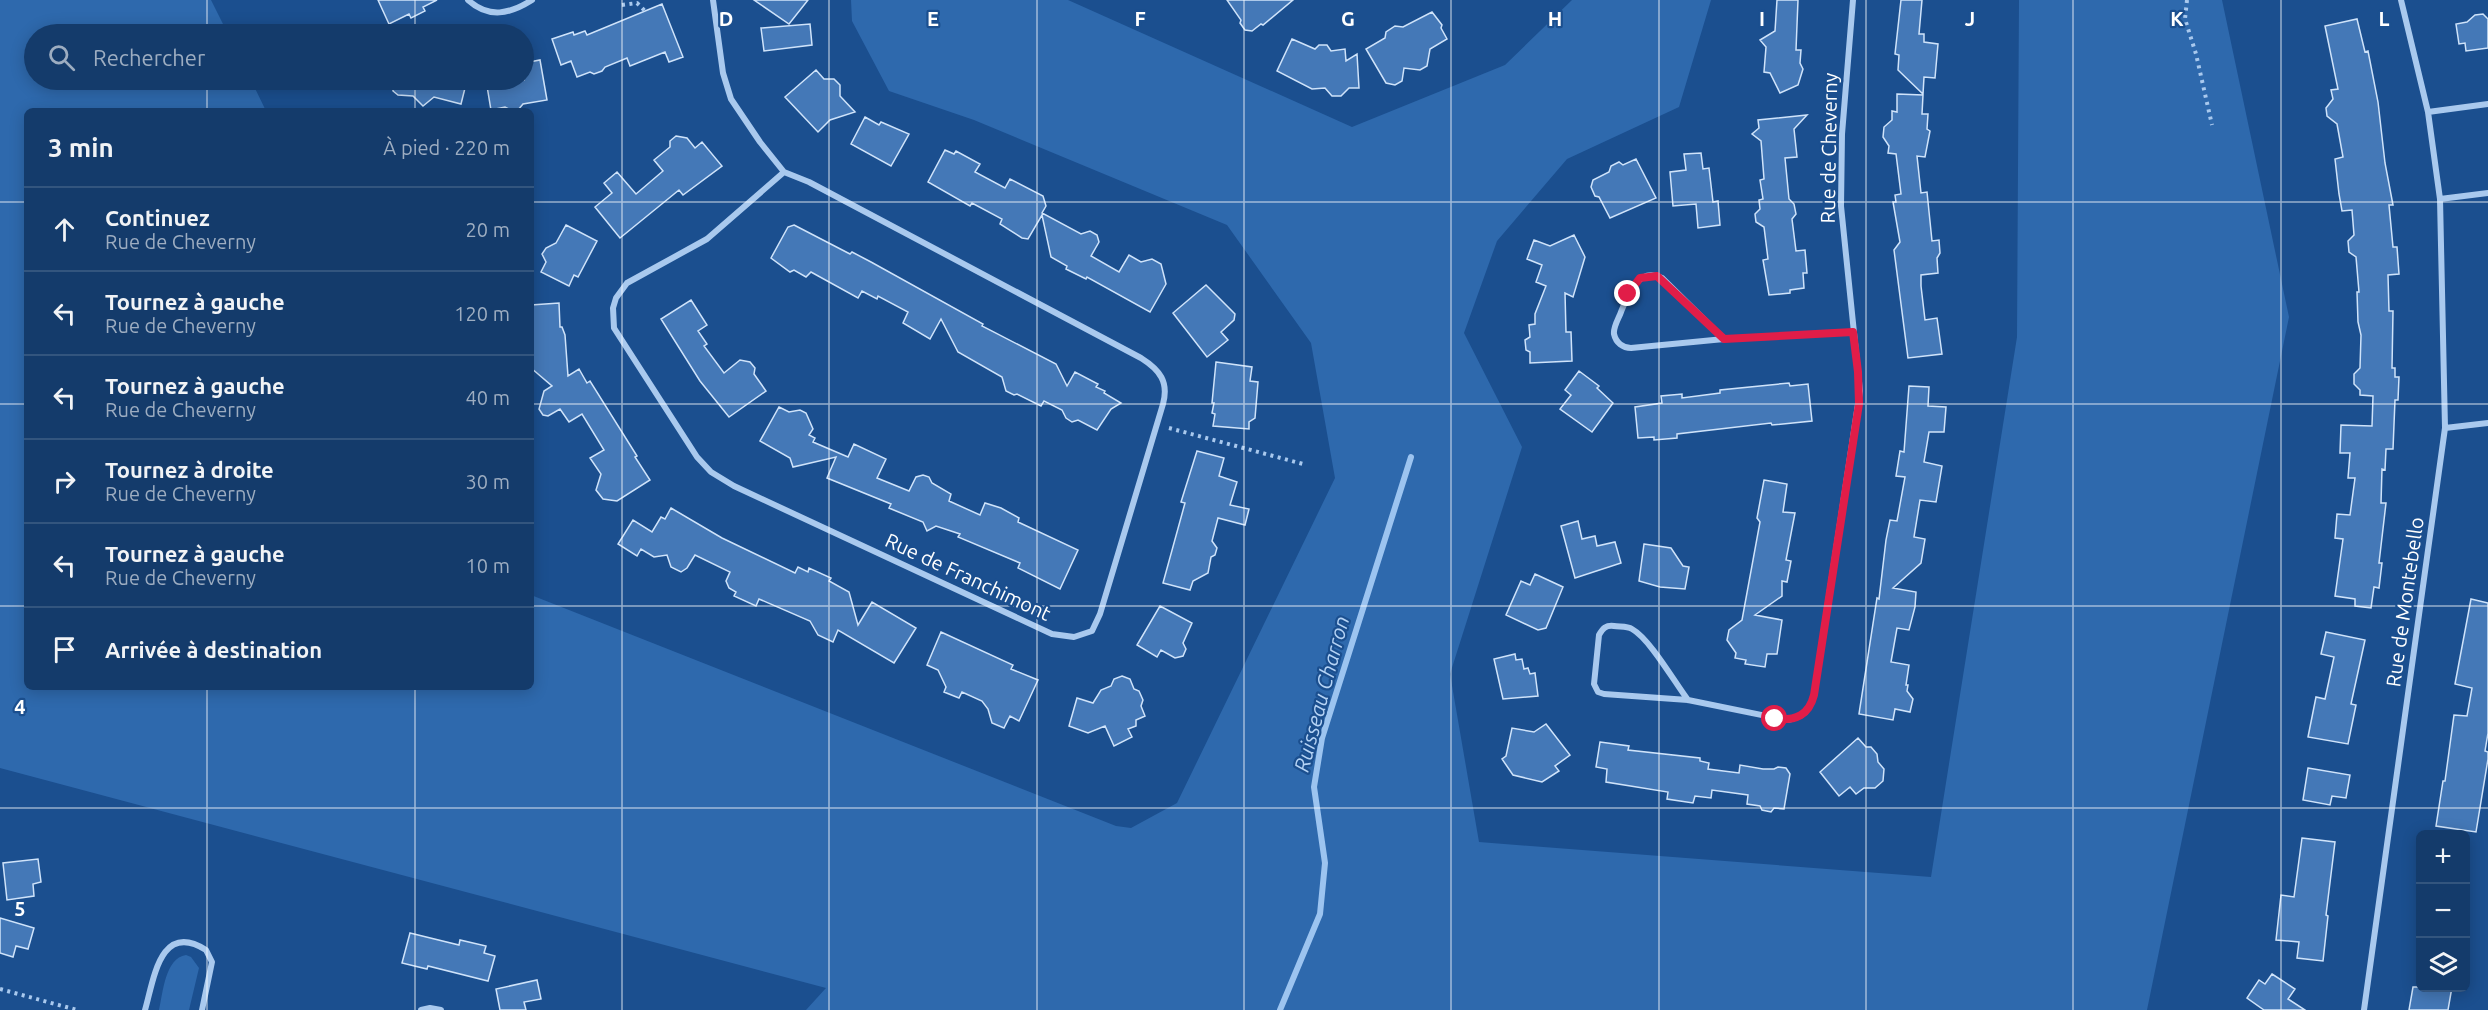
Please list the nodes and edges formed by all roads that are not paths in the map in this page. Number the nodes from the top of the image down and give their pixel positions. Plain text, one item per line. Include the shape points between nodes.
1 (468, 0) edge
2 (532, 0) edge
3 (713, 0) edge
4 (1853, 0) edge
5 (2402, 0) edge
6 (2488, 104) edge
7 (2428, 112) junction
8 (784, 172) junction
9 (2488, 194) edge
10 (2440, 199) junction
11 (1853, 332) junction
12 (1724, 339) junction
13 (2488, 423) edge
14 (2445, 428) junction
15 (1688, 700) junction
16 (2364, 1009) edge
17 (145, 1010) edge
18 (202, 1010) edge
19 (421, 1010) edge
20 (441, 1010) edge

1 - 2 street via 485,11 500,13
3 - 8 street, Rue de Franchimont via 723,73 731,99
4 - 11 street, Rue de Cheverny via 1842,134 1841,206
5 - 7 street, Rue de Montebello
6 - 7 street
7 - 10 street, Rue de Montebello
8 - 8 street, Rue de Franchimont via 1150,364 1162,377 1166,393 1092,631 1074,637 1052,634 723,480 697,457 614,328 616,298 628,282 707,239
9 - 10 street
10 - 14 street, Rue de Montebello
11 - 12 street
11 - 15 street, Rue de Cheverny via 1859,404 1810,708 1797,718 1780,720
12 - 12 street via 1662,278 1652,275 1640,278 1631,288 1614,330 1615,338 1625,348
13 - 14 street
14 - 16 street, Rue de Montebello
15 - 15 street, Rue de Cheverny via 1637,633 1627,627 1609,626 1602,630 1594,684 1598,692
17 - 18 street via 164,952 174,944 186,942 206,951 212,962
19 - 20 street

